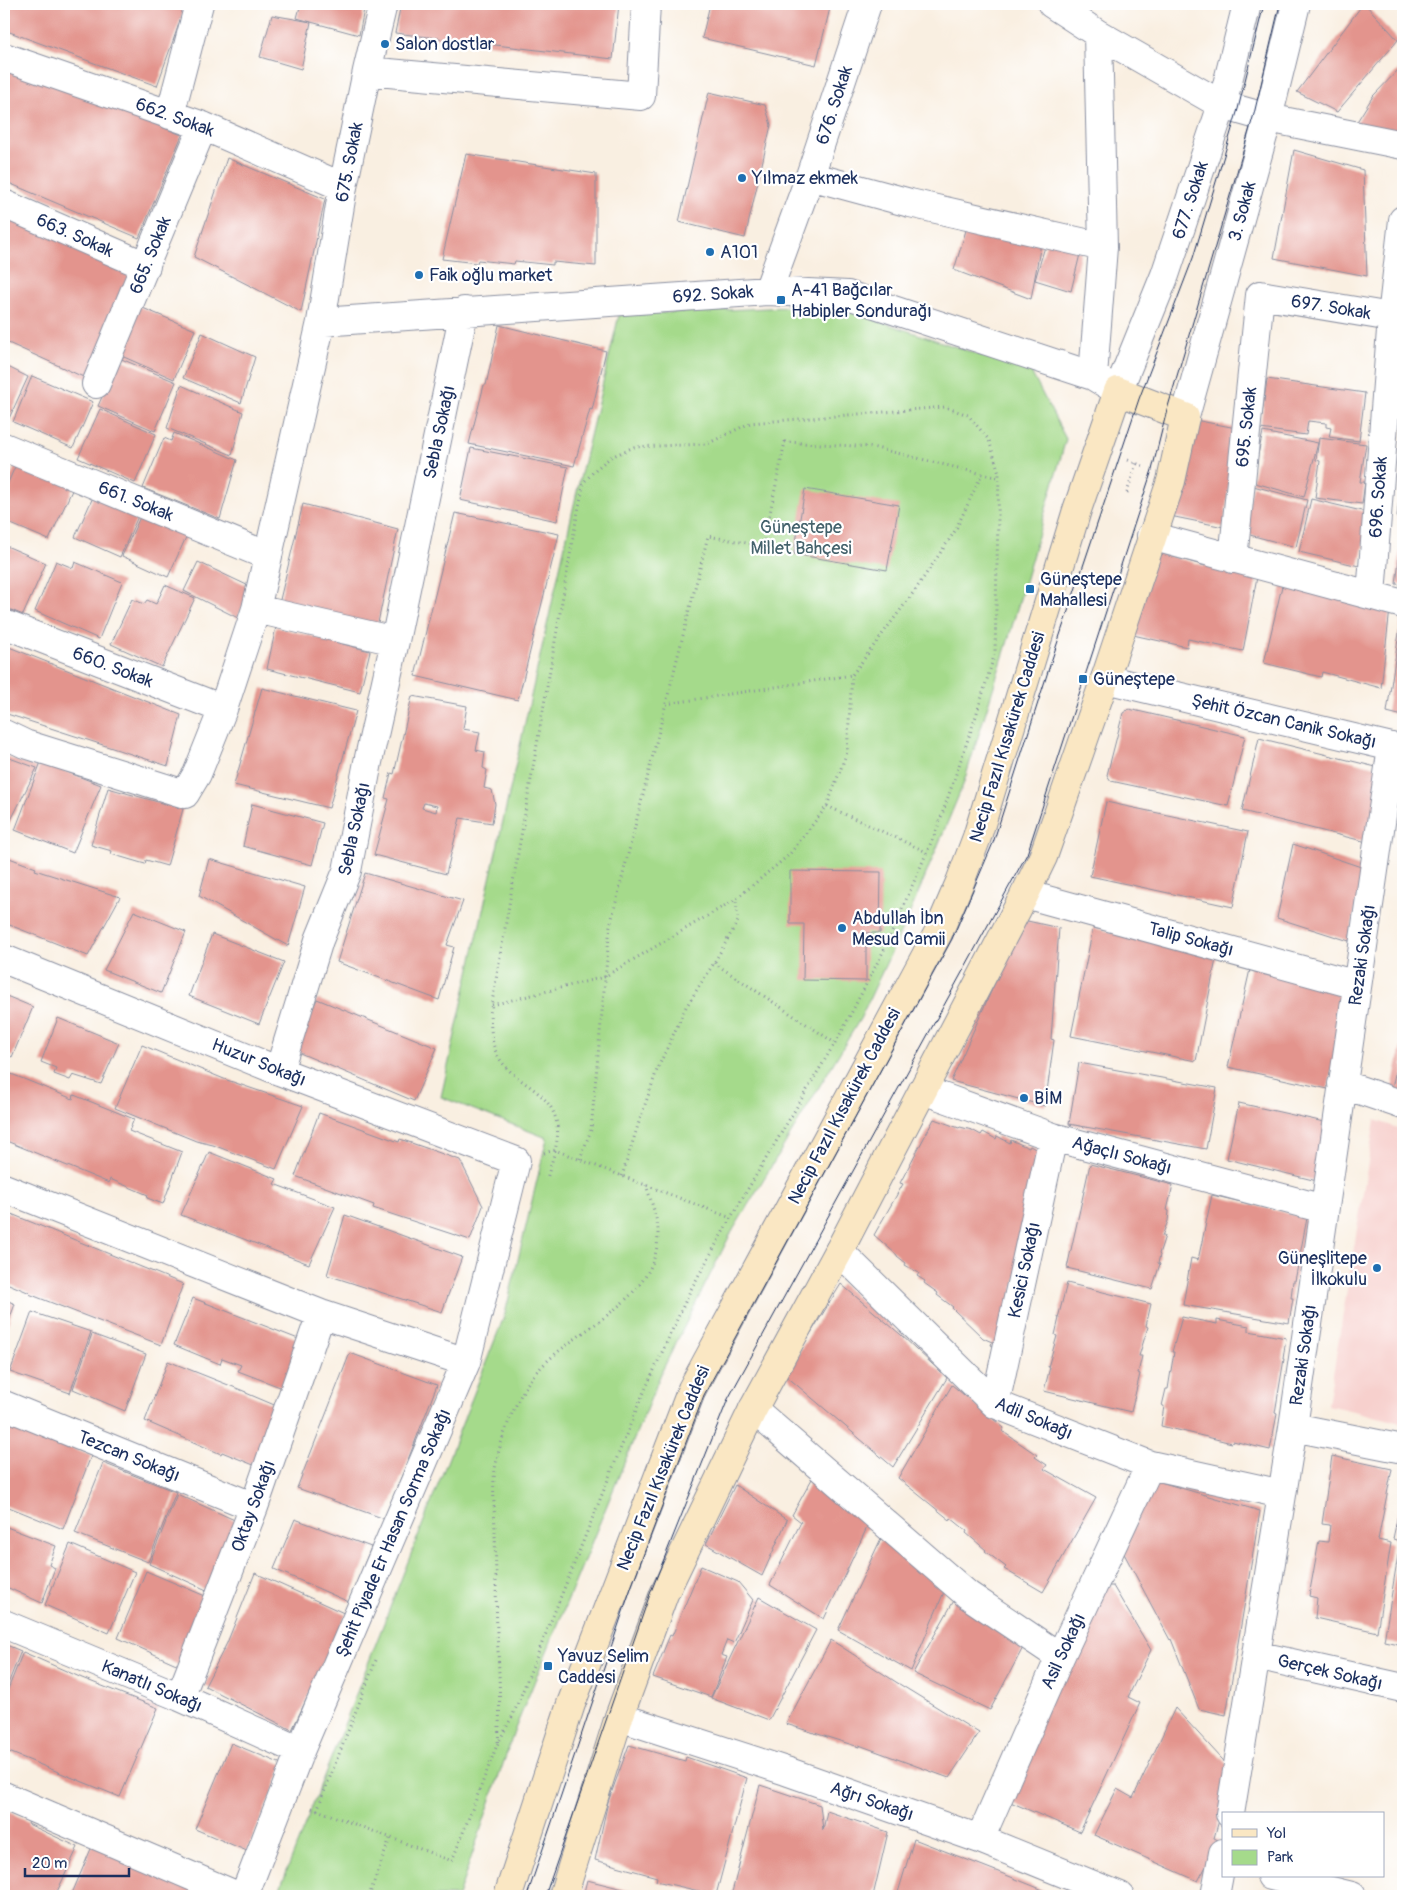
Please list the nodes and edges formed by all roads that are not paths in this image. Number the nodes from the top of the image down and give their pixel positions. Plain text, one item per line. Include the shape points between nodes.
1 (199, 4) edge
2 (383, 4) edge
3 (646, 4) edge
4 (867, 4) edge
5 (1052, 4) edge
6 (1247, 4) edge
7 (1296, 4) edge
8 (1098, 34) junction
9 (4, 57) edge
10 (367, 71) junction
11 (1222, 105) junction
12 (170, 115) junction
13 (1268, 118) junction
14 (203, 126) junction
15 (1403, 145) edge
16 (810, 176) junction
17 (343, 187) junction
18 (4, 204) edge
19 (1403, 220) edge
20 (1103, 247) junction
21 (146, 266) junction
22 (768, 291) junction
23 (1260, 295) joint
24 (464, 311) junction
25 (1397, 318) edge
26 (321, 322) junction
27 (1093, 376) junction
28 (96, 384) dead end
29 (1118, 391) junction
30 (1185, 417) junction
31 (4, 447) edge
32 (1151, 536) junction
33 (268, 556) junction
34 (1233, 559) junction
35 (1371, 595) junction
36 (1403, 604) edge
37 (256, 609) junction
38 (8, 633) edge
39 (395, 641) junction
40 (1105, 679) junction
41 (223, 709) junction
42 (4, 734) edge
43 (1398, 749) edge
44 (1025, 894) junction
45 (4, 959) edge
46 (1357, 985) junction
47 (279, 1071) junction
48 (1342, 1084) junction
49 (923, 1090) junction
50 (1403, 1104) edge
51 (1053, 1137) junction
52 (516, 1161) joint
53 (4, 1188) edge
54 (1324, 1209) junction
55 (839, 1251) junction
56 (321, 1314) junction
57 (466, 1362) junction
58 (4, 1404) edge
59 (995, 1404) junction
60 (753, 1409) junction
61 (1293, 1427) junction
62 (1403, 1449) edge
63 (1150, 1465) junction
64 (1282, 1494) junction
65 (254, 1508) junction
66 (4, 1624) edge
67 (1256, 1656) junction
68 (1060, 1657) junction
69 (1403, 1688) edge
70 (180, 1697) junction
71 (619, 1717) junction
72 (300, 1751) junction
73 (4, 1796) edge
74 (1230, 1812) edge
75 (980, 1839) junction
76 (1222, 1864) edge
77 (1279, 1878) edge
78 (238, 1896) edge
79 (244, 1896) edge
80 (508, 1896) edge
81 (563, 1896) edge
82 (1120, 1896) edge
83 (1214, 1896) edge
84 (1352, 1896) edge

1 - 12 street
2 - 10 street, 675. Sokak
3 - 10 street via 641,96
4 - 16 street, 676. Sokak
5 - 8 street
6 - 11 street, 677. Sokak
7 - 13 street, 3. Sokak
8 - 11 street
8 - 20 street
9 - 12 street, 662. Sokak
10 - 17 street, 675. Sokak
11 - 13 street
11 - 29 street, 677. Sokak via 1165,275
12 - 14 street, 662. Sokak
13 - 15 street
13 - 30 street, 3. Sokak
14 - 17 street, 662. Sokak
14 - 21 street, 665. Sokak
16 - 20 street via 910,204
16 - 22 street, 676. Sokak
17 - 26 street, 675. Sokak
18 - 21 street, 663. Sokak
19 - 25 street, 696. Sokak
20 - 27 street
21 - 28 street, 665. Sokak
22 - 24 street, 692. Sokak
22 - 27 street, 692. Sokak via 848,295
23 - 25 street, 697. Sokak
23 - 34 street, 695. Sokak
24 - 26 street, 692. Sokak
24 - 39 street, Sebla Sokağı
25 - 35 street, 696. Sokak
26 - 33 street, 675. Sokak
27 - 29 street, 692. Sokak
29 - 30 main road
29 - 80 main road, Necip Fazıl Kısakürek Caddesi via 1077,510 977,837 960,882 938,933 692,1389 571,1704
30 - 32 main road via 1171,481
31 - 33 street, 661. Sokak
32 - 34 street
32 - 40 main road
33 - 37 street, 675. Sokak
34 - 35 street
35 - 36 street
37 - 39 street
37 - 41 street, 675. Sokak
38 - 41 street, 660. Sokak
39 - 47 street, Sebla Sokağı via 347,871 319,940
40 - 43 street, Şehit Özcan Canik Sokağı
40 - 44 main road via 1042,857
41 - 42 street, 675. Sokak via 197,774 185,794 25,744
43 - 46 street, Rezaki Sokağı
44 - 46 street, Talip Sokağı
44 - 49 main road
45 - 47 street, Huzur Sokağı
46 - 48 street, Rezaki Sokağı
47 - 52 street, Huzur Sokağı
48 - 50 street
48 - 54 street, Rezaki Sokağı
49 - 51 street, Ağaçlı Sokağı
49 - 55 main road
51 - 54 street, Ağaçlı Sokağı
51 - 59 street, Kesici Sokağı
52 - 57 street, Şehit Piyade Er Hasan Sorma Sokağı
53 - 56 street
54 - 61 street, Rezaki Sokağı
55 - 59 street, Adil Sokağı
55 - 60 main road
56 - 57 street
56 - 65 street, Oktay Sokağı
57 - 72 street, Şehit Piyade Er Hasan Sorma Sokağı
58 - 65 street, Tezcan Sokağı
59 - 63 street, Adil Sokağı
60 - 68 street via 968,1595
60 - 71 main road via 664,1594
61 - 62 street
61 - 64 street, Rezaki Sokağı
63 - 64 street, Adil Sokağı
63 - 68 street, Asil Sokağı
64 - 67 street, Rezaki Sokağı
65 - 70 street, Oktay Sokağı
66 - 70 street, Kanatlı Sokağı
67 - 69 street, Gerçek Sokağı
67 - 74 street, Rezaki Sokağı
68 - 75 street, Asil Sokağı
70 - 72 street, Kanatlı Sokağı
71 - 75 street, Ağrı Sokağı
71 - 81 main road
72 - 79 street, Şehit Piyade Er Hasan Sorma Sokağı
73 - 78 street
75 - 82 street, Ağrı Sokağı
76 - 83 street
77 - 84 street

